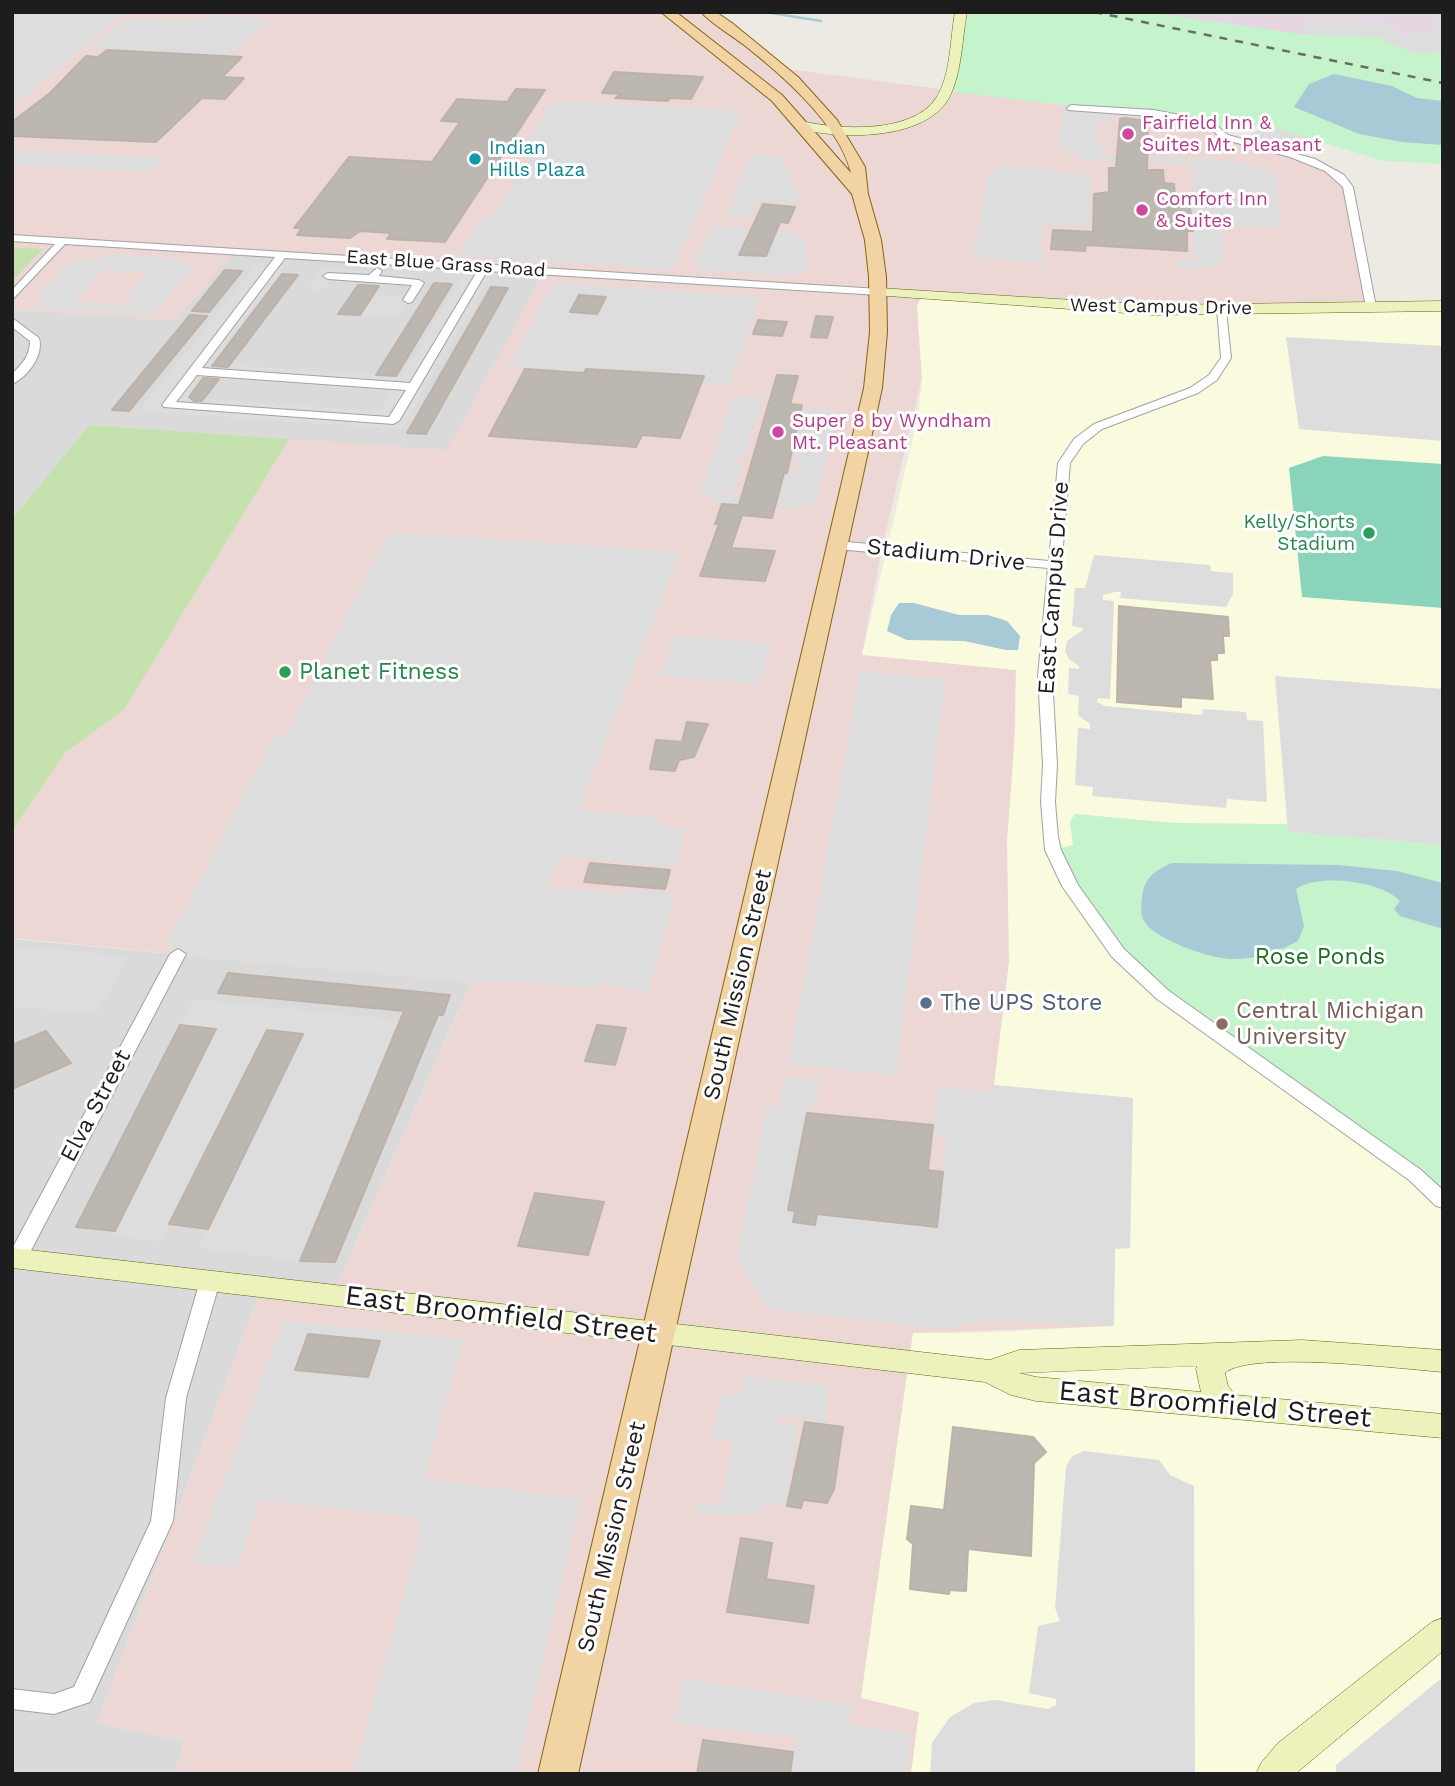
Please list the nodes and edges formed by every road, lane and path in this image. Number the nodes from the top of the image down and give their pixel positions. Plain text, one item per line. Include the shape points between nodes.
1 (667, 12) edge
2 (707, 12) edge
3 (961, 12) edge
4 (712, 46) junction
5 (754, 47) junction
6 (1071, 108) dead end
7 (802, 125) junction
8 (838, 132) junction
9 (860, 193) junction
10 (12, 238) edge
11 (63, 241) junction
12 (283, 254) junction
13 (384, 260) junction
14 (485, 266) junction
15 (328, 276) dead end
16 (372, 278) junction
17 (879, 292) junction
18 (12, 297) edge
19 (408, 300) dead end
20 (1443, 306) edge
21 (1371, 307) junction
22 (1221, 310) junction
23 (13, 323) edge
24 (193, 371) junction
25 (12, 381) edge
26 (412, 387) junction
27 (838, 545) junction
28 (1054, 565) junction
29 (178, 954) dead end
30 (1443, 1201) edge
31 (15, 1258) edge
32 (211, 1281) junction
33 (660, 1334) junction
34 (1243, 1353) junction
35 (1443, 1361) edge
36 (990, 1371) junction
37 (1226, 1406) junction
38 (1443, 1426) edge
39 (1443, 1632) edge
40 (12, 1699) edge
41 (558, 1774) edge
42 (1273, 1774) edge

1 - 4 main road, South Mission Street
2 - 5 main road, South Mission Street
3 - 8 main road via 938,105 895,126
4 - 5 main road via 727,41
4 - 7 main road, South Mission Street via 777,98
5 - 8 main road, South Mission Street via 805,93
6 - 21 street via 1177,116 1218,127 1225,137 1321,165 1340,175 1348,187
7 - 8 main road via 818,132
7 - 9 main road, South Mission Street
8 - 9 main road, South Mission Street via 856,167
9 - 17 main road, South Mission Street via 873,239
10 - 11 street, East Blue Grass Road
11 - 12 street, East Blue Grass Road
11 - 18 street
12 - 13 street, East Blue Grass Road
12 - 24 street
13 - 14 street, East Blue Grass Road
13 - 16 street
14 - 17 street, East Blue Grass Road
14 - 26 street
15 - 16 street
16 - 19 street via 419,283
17 - 22 main road, West Campus Drive via 1098,308
17 - 27 main road, South Mission Street via 880,340 873,388
20 - 21 main road, West Campus Drive
21 - 22 main road, West Campus Drive
22 - 28 street, East Campus Drive via 1226,358 1214,376 1178,397 1107,421 1069,453 1061,475
23 - 25 street via 34,340 36,349
24 - 26 street
24 - 26 street via 168,405 393,421
27 - 28 street, Stadium Drive
27 - 33 main road, South Mission Street
28 - 30 street, East Campus Drive via 1045,676 1048,818 1053,849 1069,886 1118,953 1163,995 1415,1175
29 - 31 street, Elva Street
31 - 32 main road, East Broomfield Street
32 - 33 main road, East Broomfield Street
32 - 40 street via 176,1398 162,1521 82,1695 54,1704
33 - 36 main road, East Broomfield Street
33 - 41 main road, South Mission Street
34 - 35 main road, East Broomfield Street via 1334,1352
34 - 36 main road, East Broomfield Street via 1019,1361
34 - 37 main road via 1210,1369 1214,1389
36 - 37 main road, East Broomfield Street via 1036,1390
37 - 38 main road, East Broomfield Street
39 - 42 main road via 1290,1754

